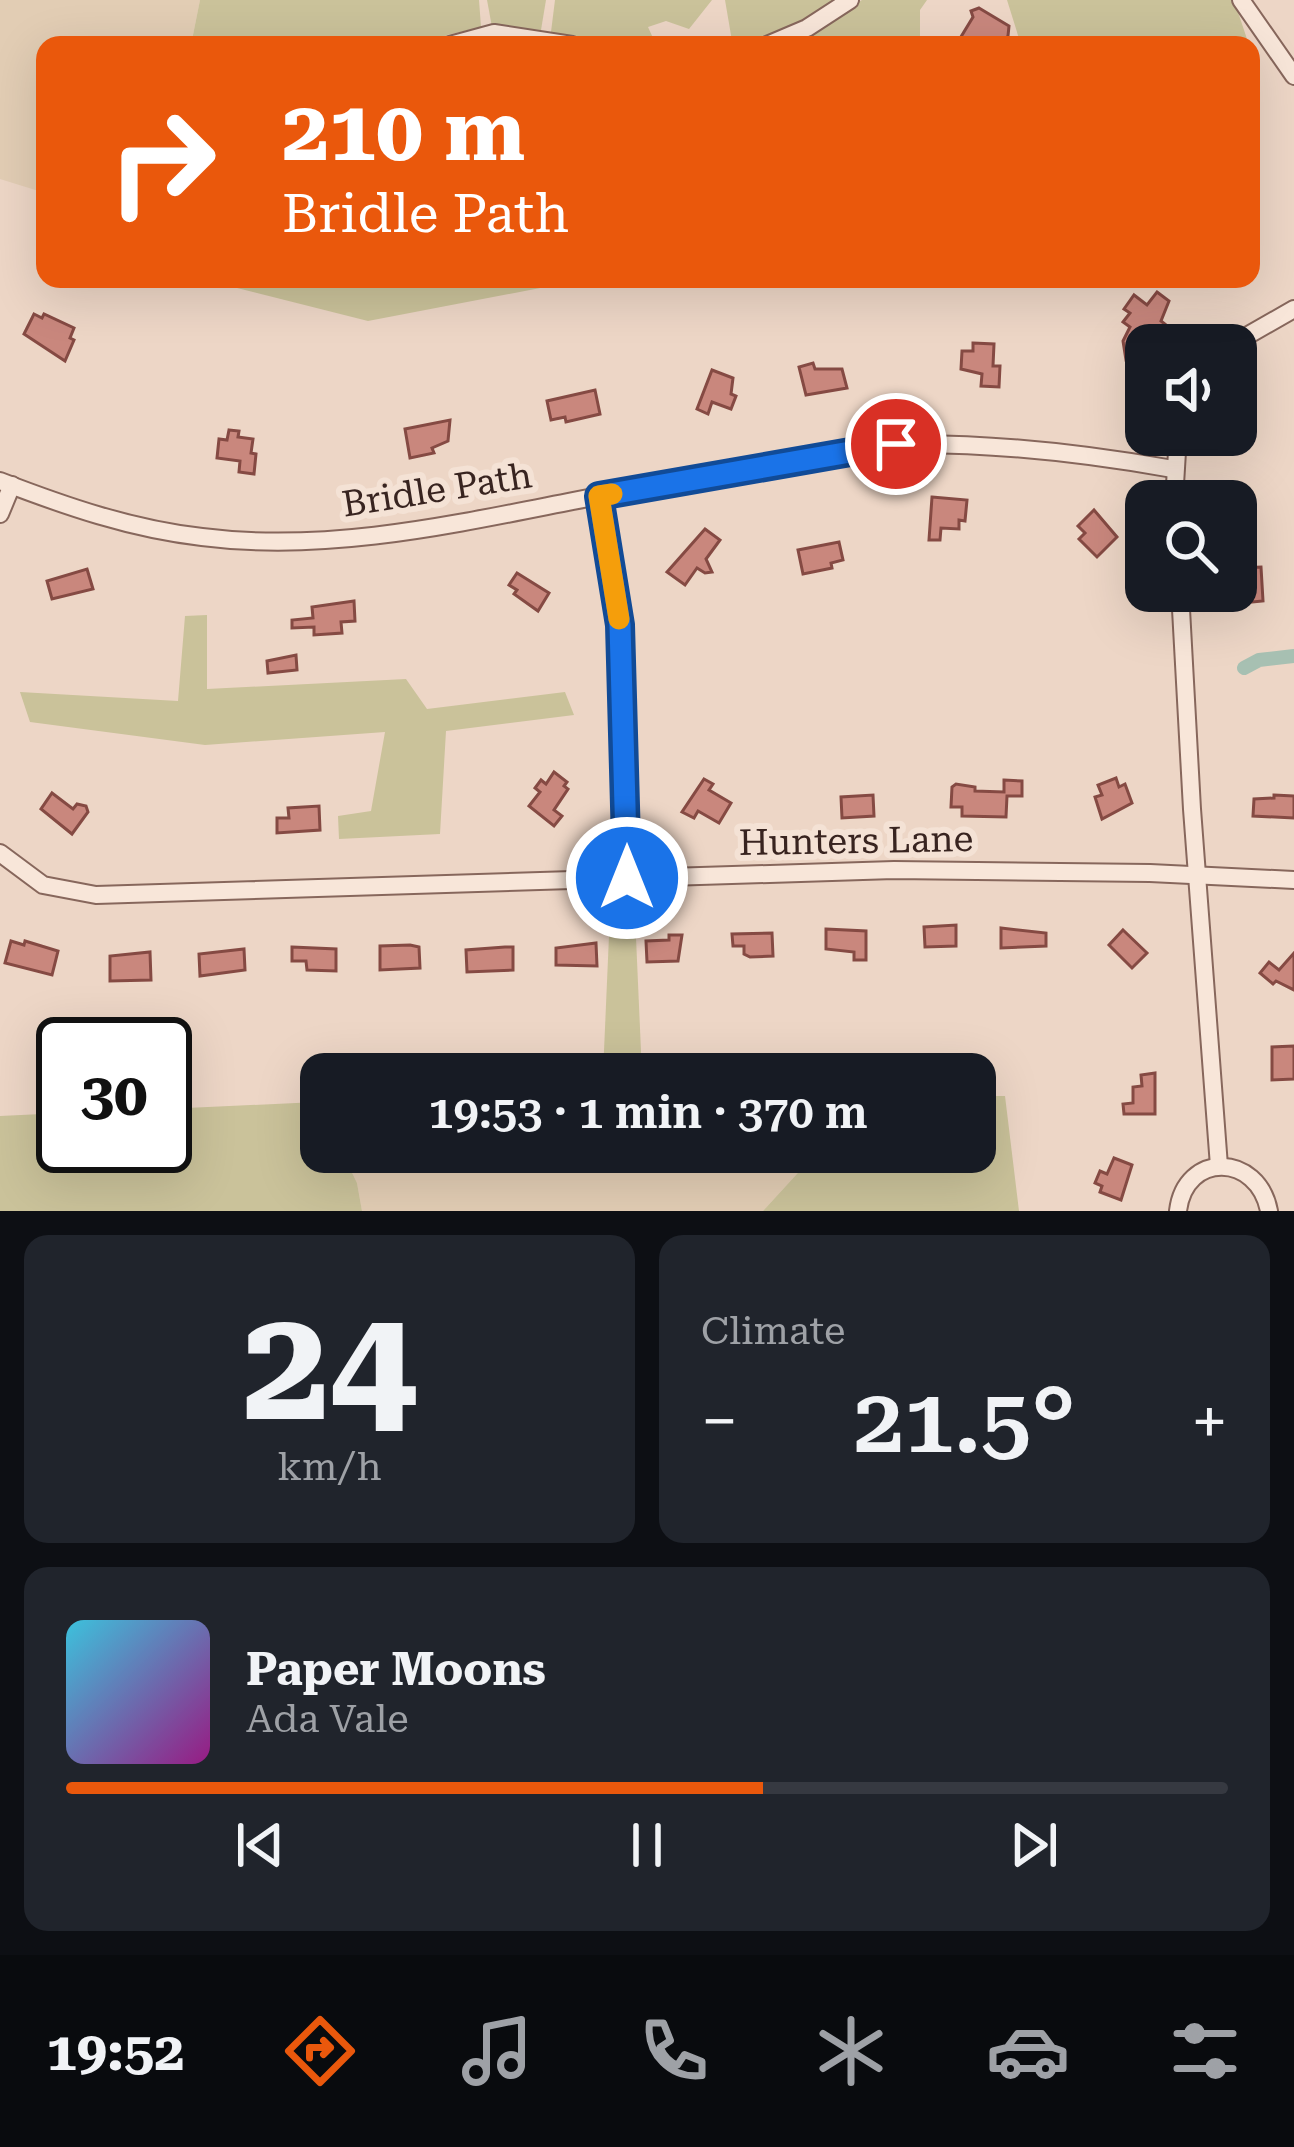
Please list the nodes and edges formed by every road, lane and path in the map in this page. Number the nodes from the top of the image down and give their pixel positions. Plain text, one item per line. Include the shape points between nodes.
1 (850, 0) edge
2 (1241, 0) edge
3 (483, 36) edge
4 (514, 36) edge
5 (788, 36) edge
6 (1294, 76) edge
7 (1294, 309) edge
8 (1257, 330) edge
9 (1175, 456) edge
10 (1173, 469) junction
11 (1173, 480) edge
12 (6, 483) edge
13 (599, 496) junction
14 (0, 514) edge
15 (1181, 612) edge
16 (0, 853) edge
17 (1198, 875) junction
18 (627, 878) junction
19 (1294, 880) edge
20 (1219, 1166) junction
21 (1178, 1211) edge
22 (1270, 1211) edge

1 - 5 street
2 - 6 street
3 - 4 street
7 - 8 street
9 - 10 street
10 - 11 street
10 - 13 street, Bridle Path via 896,444
12 - 13 street, Bridle Path via 131,525 237,541 369,536
12 - 14 street
13 - 18 street via 620,625
15 - 17 street
16 - 18 street, Hunters Lane via 43,885 96,896
17 - 18 street, Hunters Lane via 894,870
17 - 19 street, Hunters Lane
17 - 20 street
20 - 21 street via 1188,1183
20 - 22 street via 1253,1176

